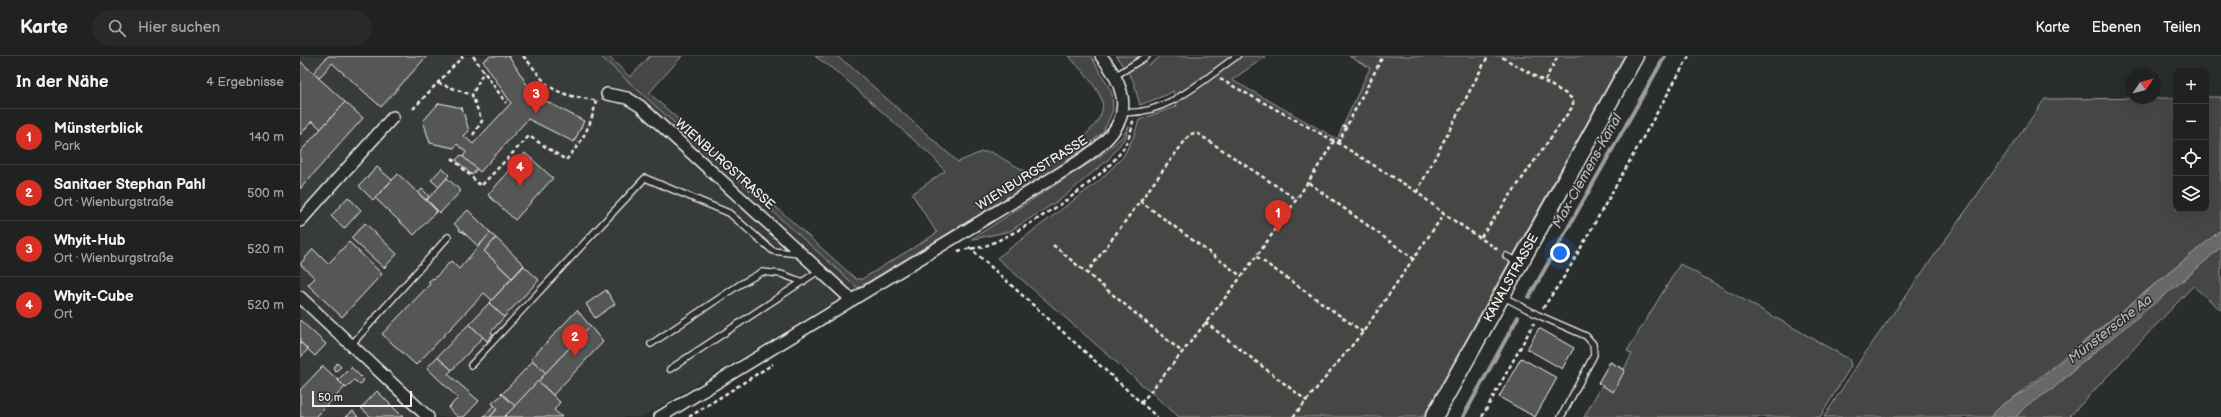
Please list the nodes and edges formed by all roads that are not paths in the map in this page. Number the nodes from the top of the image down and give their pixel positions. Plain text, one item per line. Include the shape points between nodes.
1 (1101, 56) edge
2 (1147, 56) edge
3 (1237, 56) edge
4 (1635, 56) edge
5 (1115, 76) junction
6 (602, 95) road end
7 (1122, 112) junction
8 (393, 117) dead end
9 (300, 221) edge
10 (448, 237) dead end
11 (803, 255) junction
12 (820, 270) junction
13 (803, 282) junction
14 (1502, 296) junction
15 (300, 298) edge
16 (852, 300) junction
17 (652, 344) dead end
18 (351, 345) junction
19 (471, 365) dead end
20 (670, 369) dead end
21 (428, 417) edge
22 (660, 417) edge
23 (1434, 417) edge
24 (1561, 417) edge

1 - 5 street
2 - 5 lane
3 - 7 lane via 1169,103 1142,113
4 - 14 main road, KANALSTRASSE via 1513,260
5 - 7 street via 1122,94
6 - 11 street, WIENBURGSTRASSE via 627,98 640,106
7 - 16 street, WIENBURGSTRASSE via 1112,135 1079,162
8 - 9 street
10 - 18 lane
11 - 12 street, WIENBURGSTRASSE
11 - 19 lane via 773,252 729,213 645,178
12 - 13 lane
12 - 16 street, WIENBURGSTRASSE
13 - 17 lane via 781,274 762,272
13 - 20 lane
14 - 23 main road, KANALSTRASSE
14 - 24 lane via 1586,336 1593,344 1594,355
15 - 18 street
16 - 22 street, WIENBURGSTRASSE
18 - 21 street

